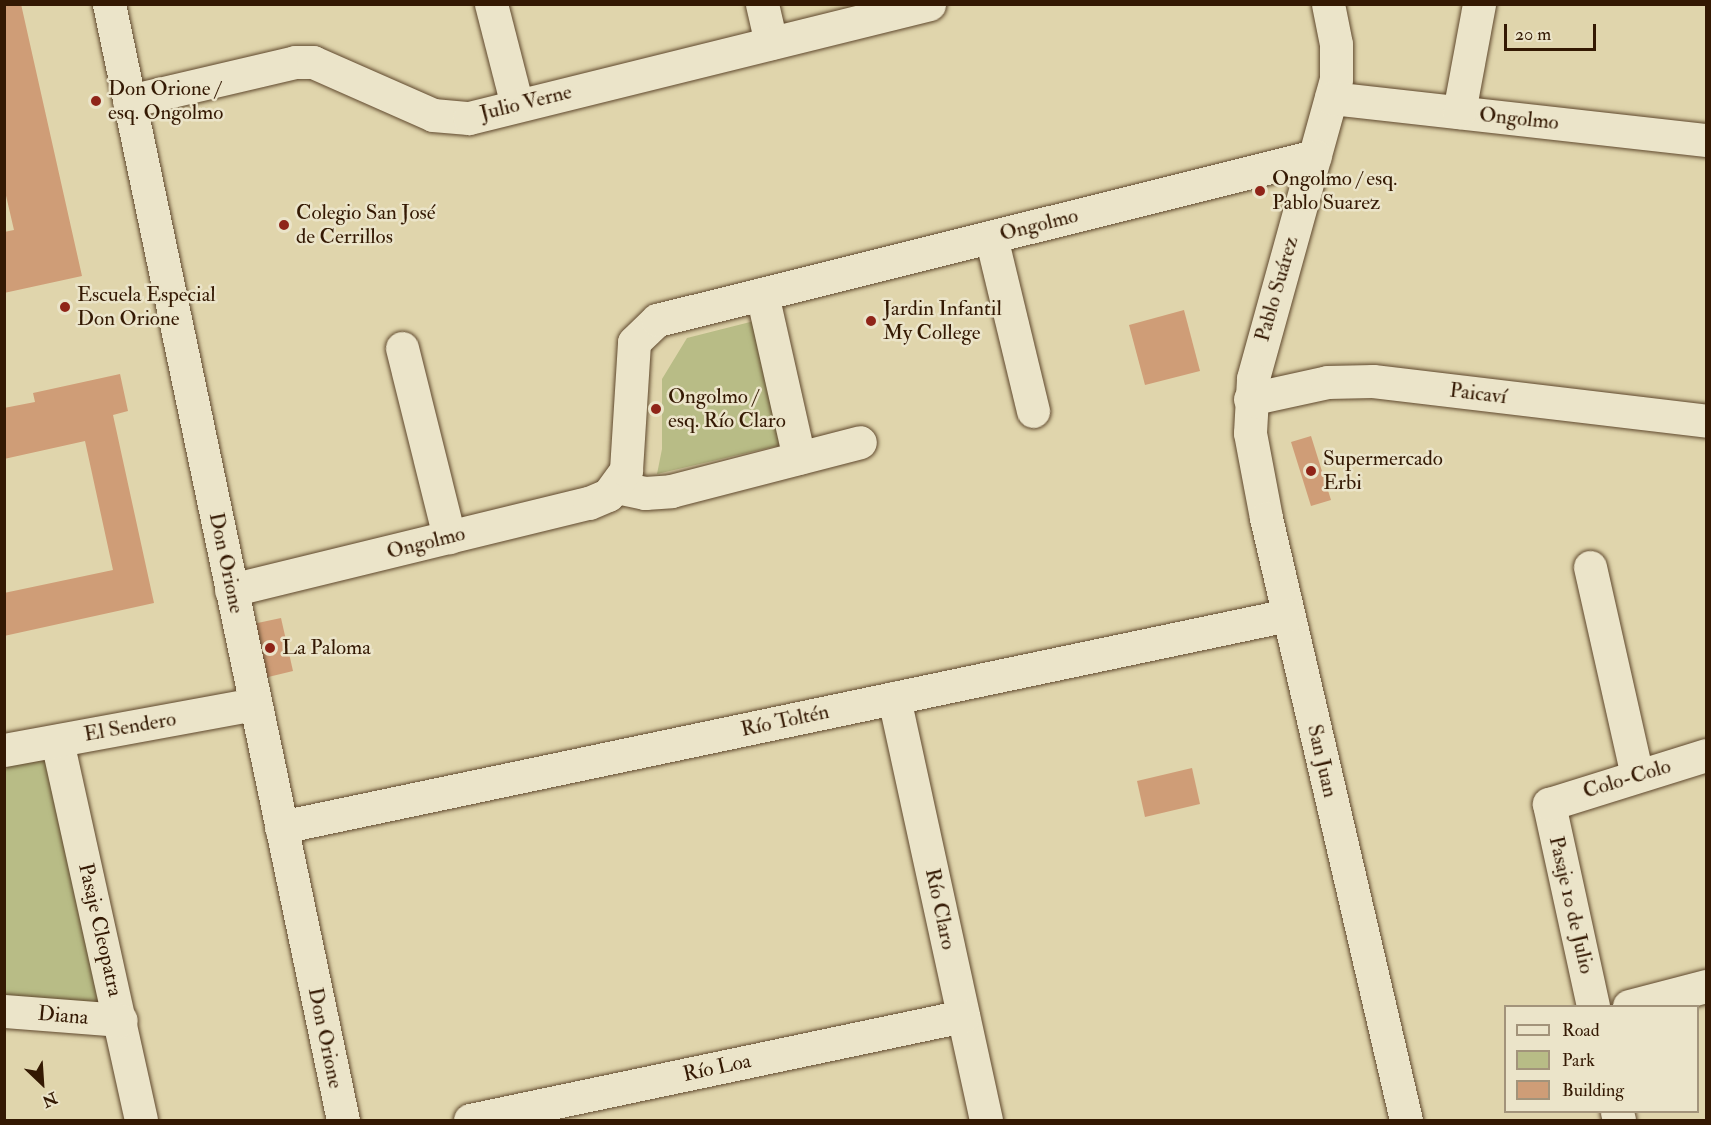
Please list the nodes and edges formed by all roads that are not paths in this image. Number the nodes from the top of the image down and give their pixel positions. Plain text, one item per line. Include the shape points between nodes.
1 (109, 4) edge
2 (491, 4) edge
3 (762, 4) edge
4 (929, 4) edge
5 (1328, 4) edge
6 (1479, 4) edge
7 (771, 43) junction
8 (1331, 98) junction
9 (129, 101) junction
10 (517, 105) junction
11 (1460, 112) junction
12 (1707, 140) edge
13 (1315, 156) junction
14 (991, 237) junction
15 (762, 294) junction
16 (402, 348) dead end
17 (1250, 399) junction
18 (1033, 411) dead end
19 (1707, 421) edge
20 (860, 442) dead end
21 (799, 458) junction
22 (617, 487) junction
23 (449, 537) junction
24 (1590, 567) dead end
25 (231, 590) junction
26 (1288, 615) junction
27 (894, 698) junction
28 (255, 704) junction
29 (57, 741) junction
30 (4, 750) edge
31 (1707, 754) edge
32 (1637, 775) junction
33 (1549, 804) joint
34 (281, 827) junction
35 (1707, 986) edge
36 (1593, 1005) edge
37 (1633, 1005) edge
38 (4, 1011) edge
39 (963, 1016) junction
40 (121, 1020) junction
41 (141, 1120) edge
42 (343, 1120) edge
43 (470, 1120) edge
44 (986, 1120) edge
45 (1406, 1120) edge

1 - 9 street, Don Orione
2 - 10 street
3 - 7 street
4 - 7 street, Julio Verne
5 - 8 street, Pablo Suárez via 1338,64
6 - 11 street
7 - 10 street, Julio Verne
8 - 11 street, Ongolmo
8 - 13 street, Pablo Suárez
9 - 10 street, Julio Verne via 295,62 313,62 446,118 469,118
9 - 25 street, Don Orione
11 - 12 street, Ongolmo
13 - 14 street, Ongolmo
13 - 17 street, Pablo Suárez via 1270,311
14 - 15 street, Ongolmo
14 - 18 street
15 - 21 street
15 - 22 street, Ongolmo via 657,320 639,334 630,359 627,460
16 - 23 street
17 - 19 street, Paicaví via 1327,382 1373,381
17 - 26 street, San Juan via 1252,454
20 - 21 street
21 - 22 street via 665,492 645,493
22 - 23 street, Ongolmo via 599,500
23 - 25 street, Ongolmo
24 - 32 street
25 - 28 street, Don Orione
26 - 27 street, Río Toltén
26 - 45 street, San Juan
27 - 34 street, Río Toltén
27 - 39 street, Río Claro
28 - 29 street, El Sendero
28 - 34 street, Don Orione
29 - 30 street, El Sendero
29 - 40 street, Pasaje Cleopatra
31 - 32 street, Colo-Colo
32 - 33 street, Colo-Colo
33 - 36 street, Pasaje 10 de Julio
34 - 42 street, Don Orione
35 - 37 street
38 - 40 street, Diana
39 - 43 street, Río Loa
39 - 44 street, Río Claro
40 - 41 street, Pasaje Cleopatra

